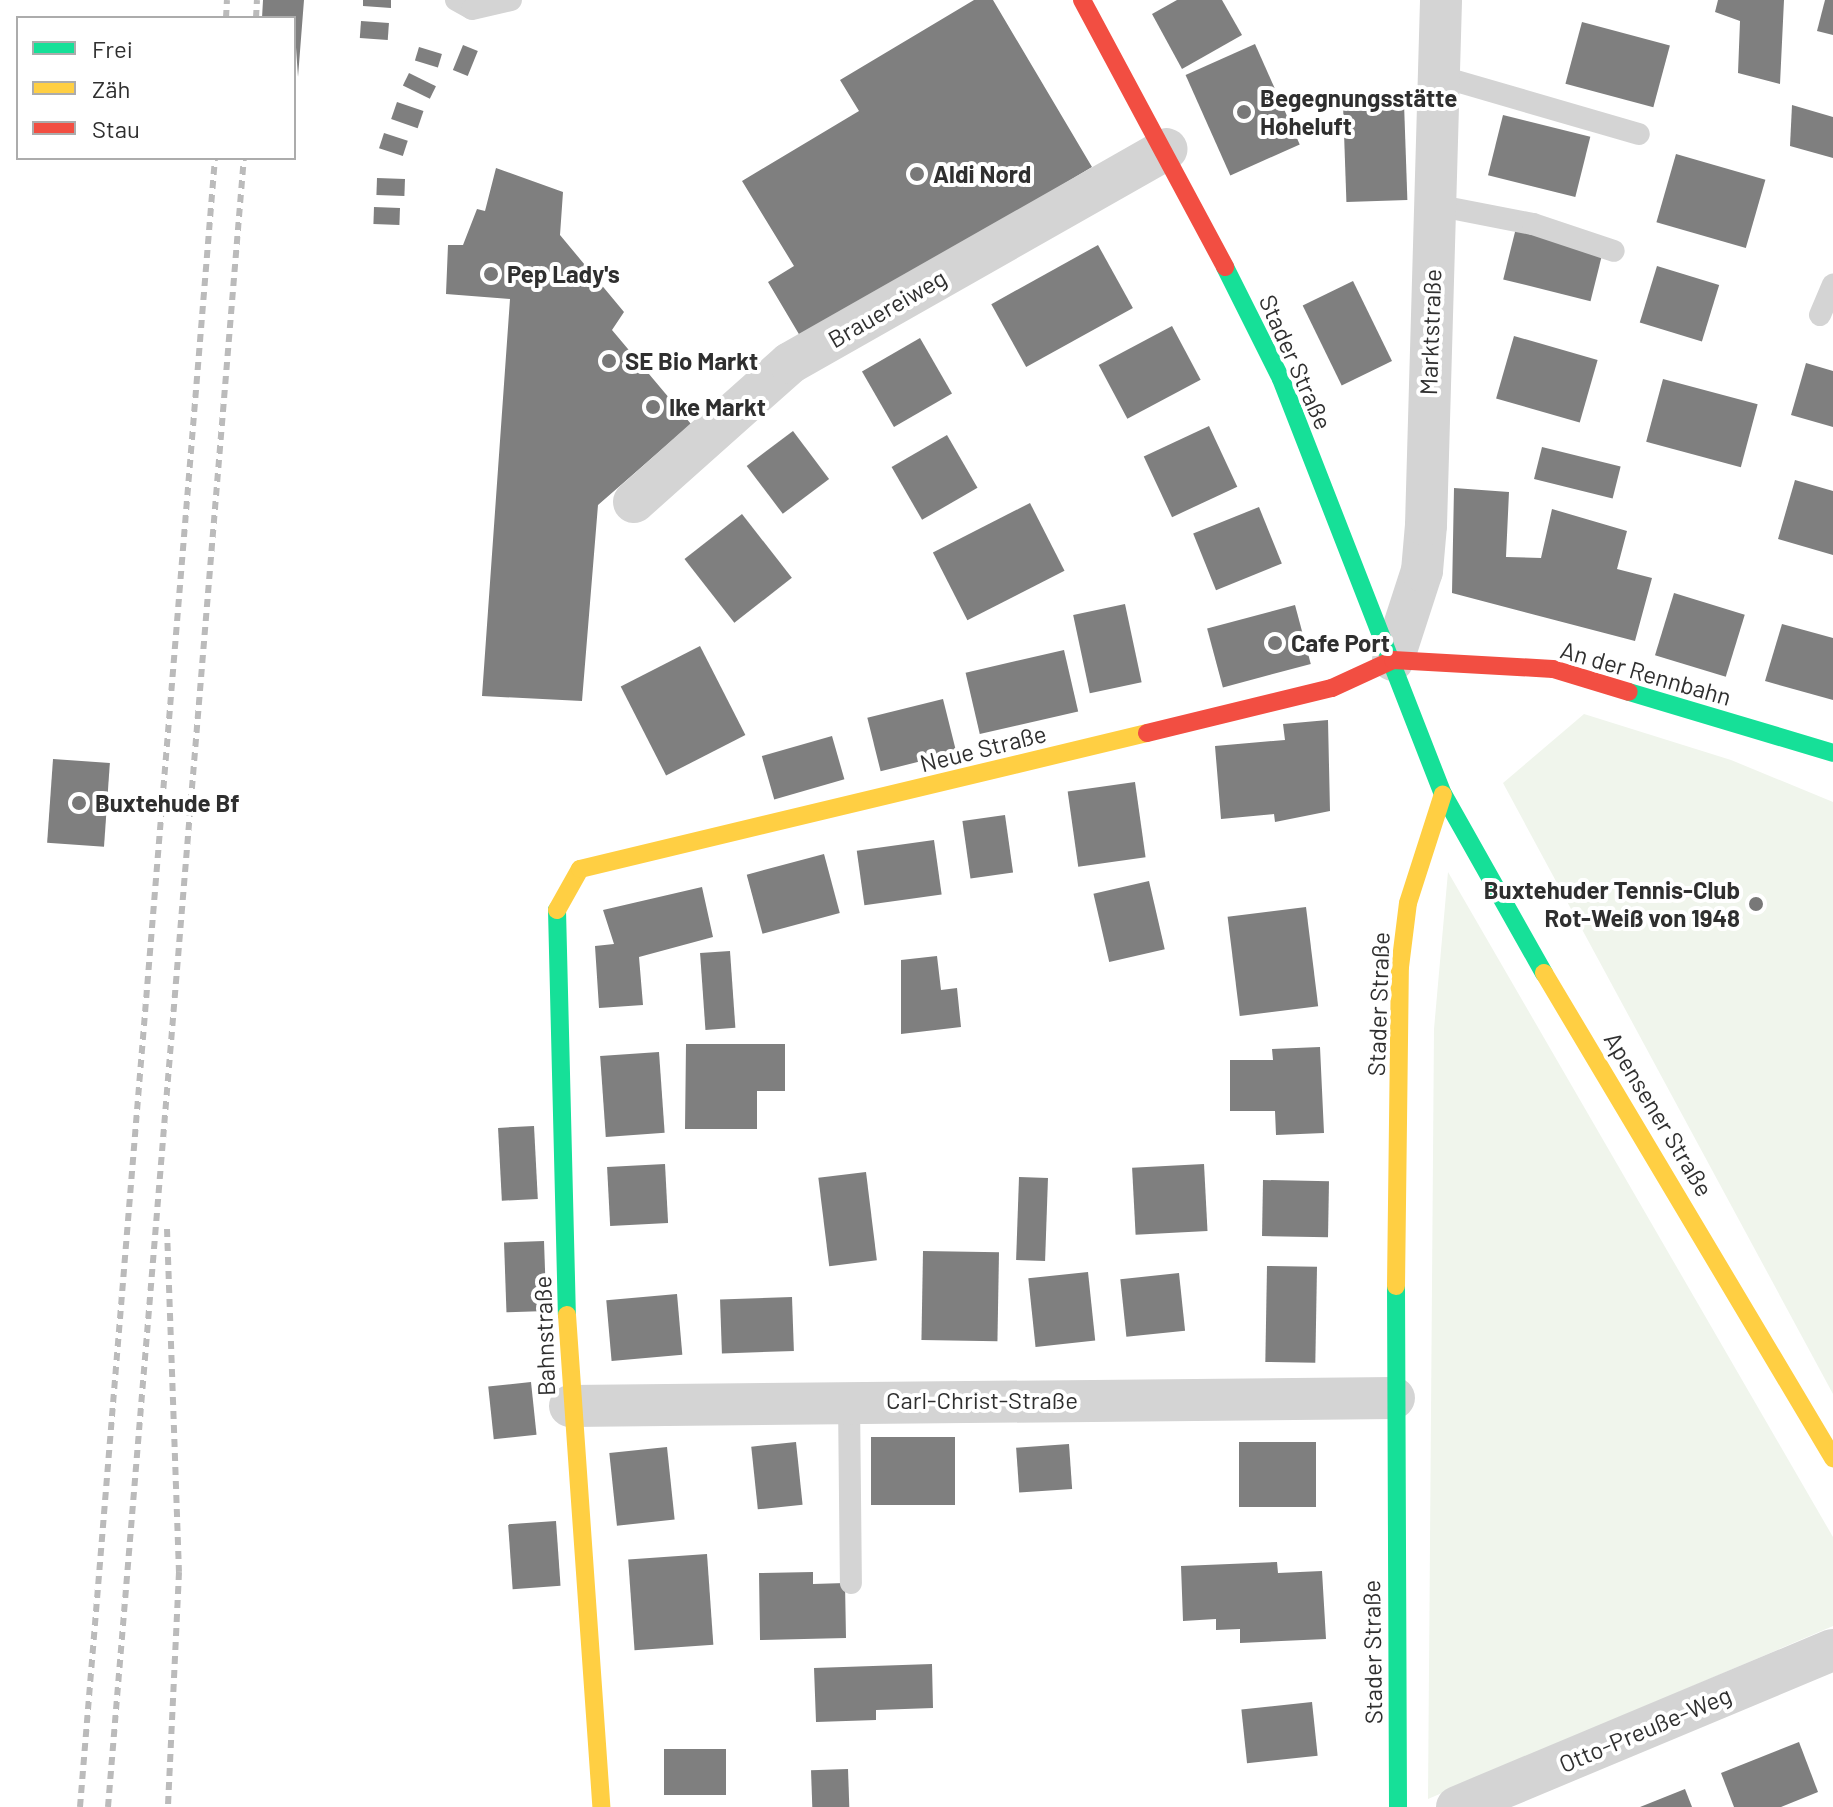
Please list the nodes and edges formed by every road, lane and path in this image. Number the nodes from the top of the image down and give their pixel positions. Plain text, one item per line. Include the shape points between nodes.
1 (456, 0) edge
2 (511, 0) edge
3 (1082, 0) edge
4 (1441, 0) edge
5 (1439, 76) junction
6 (1639, 134) dead end
7 (1166, 149) junction
8 (1435, 205) junction
9 (1614, 251) dead end
10 (1833, 285) edge
11 (1820, 315) dead end
12 (634, 502) dead end
13 (1393, 660) junction
14 (1833, 753) edge
15 (1443, 794) junction
16 (580, 869) joint
17 (1394, 1398) junction
18 (849, 1401) junction
19 (570, 1406) junction
20 (1833, 1458) edge
21 (851, 1583) dead end
22 (1833, 1650) edge
23 (601, 1807) edge
24 (1398, 1807) edge
25 (1457, 1807) edge

1 - 2 lane via 472,9
3 - 7 street, Stader Straße
4 - 5 street, Marktstraße
5 - 6 lane
5 - 8 street, Marktstraße
7 - 12 street, Brauereiweg via 790,363
7 - 13 street, Stader Straße via 1281,379
8 - 9 lane via 1533,224
8 - 13 street, Marktstraße via 1422,571
10 - 11 lane
13 - 14 street, An der Rennbahn via 1553,669
13 - 15 street, Stader Straße
13 - 16 street, Neue Straße via 1332,688
15 - 17 street, Stader Straße via 1401,935
15 - 20 street, Apensener Straße via 1481,868
16 - 19 street, Bahnstraße via 554,916
17 - 18 street, Carl-Christ-Straße
17 - 24 street, Stader Straße
18 - 19 street, Carl-Christ-Straße
18 - 21 lane
19 - 23 street, Bahnstraße
22 - 25 street, Otto-Preuße-Weg

